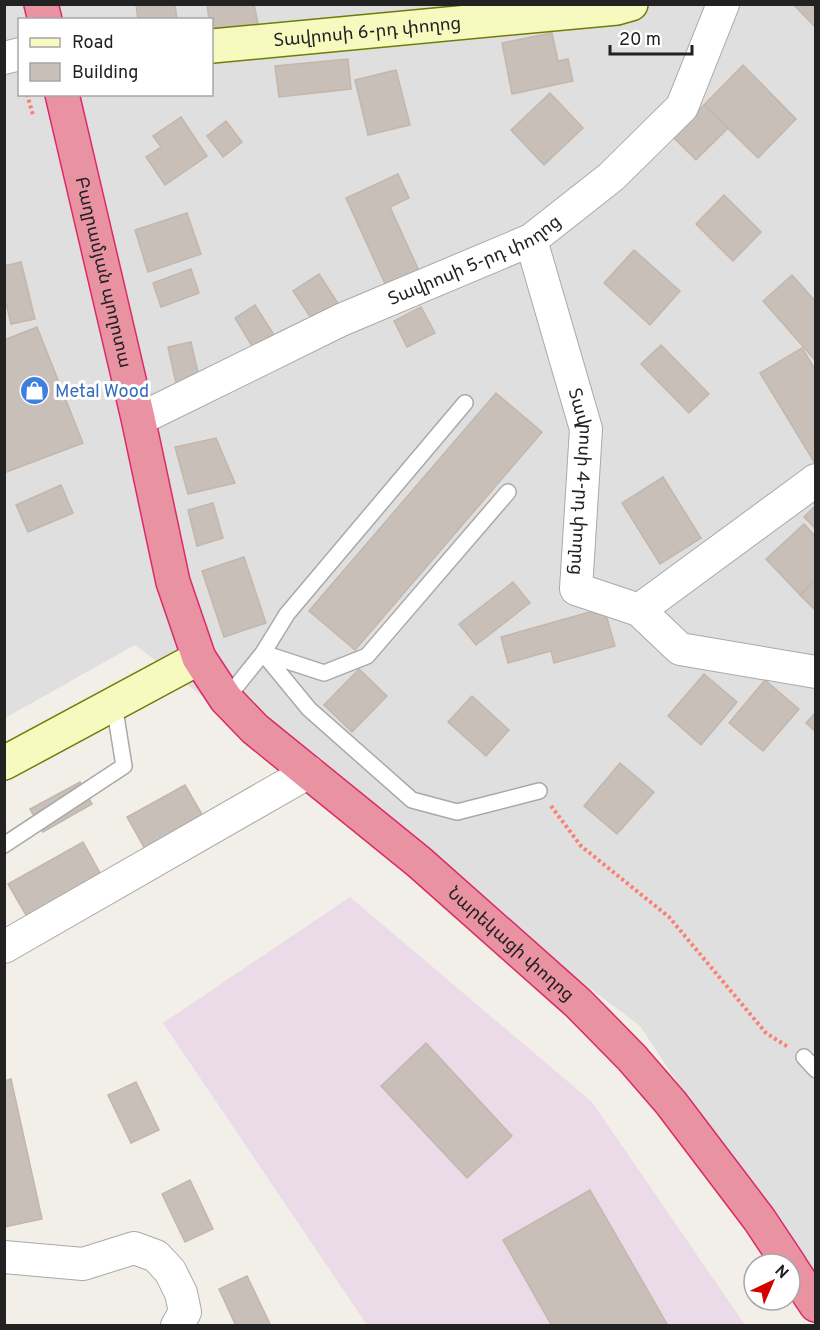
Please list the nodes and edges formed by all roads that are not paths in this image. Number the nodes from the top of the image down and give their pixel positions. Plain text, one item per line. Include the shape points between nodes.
1 (723, 4) edge
2 (621, 6) edge
3 (213, 46) edge
4 (62, 96) edge
5 (531, 240) junction
6 (465, 403) dead end
7 (138, 418) junction
8 (816, 480) edge
9 (508, 492) dead end
10 (639, 610) junction
11 (263, 653) junction
12 (199, 658) junction
13 (816, 672) edge
14 (226, 699) junction
15 (114, 704) junction
16 (4, 763) edge
17 (309, 772) junction
18 (539, 791) road end
19 (4, 845) edge
20 (4, 947) edge
21 (804, 1057) dead end
22 (816, 1070) edge
23 (781, 1252) edge
24 (4, 1257) edge
25 (802, 1284) edge
26 (816, 1305) edge
27 (177, 1326) edge

1 - 5 street, Տավրոսի 5-րդ փողոց via 682,107 611,177
2 - 3 street, Տավրոսի 6-րդ փողոց
4 - 7 highway, Բաղրամյան պողոտա
5 - 7 street, Տավրոսի 5-րդ փողոց via 341,320
5 - 10 street, Տավրոսի 4-րդ փողոց via 586,429 576,589
6 - 11 lane via 287,614
7 - 12 highway, Բաղրամյան պողոտա via 173,582
8 - 10 street
9 - 11 lane via 367,656 324,673
10 - 13 street via 680,649
11 - 14 lane
11 - 18 lane via 309,709 411,800 457,812
12 - 14 highway, Նարեկացի փողոց
12 - 15 street
14 - 17 highway, Նարեկացի փողոց via 255,729
15 - 16 street
15 - 19 lane via 124,766
17 - 20 street
17 - 23 highway, Նարեկացի փողոց via 578,1003 671,1103
21 - 22 lane
24 - 27 street via 83,1264 134,1248 156,1256 170,1271 181,1293 185,1312
25 - 26 highway, Նարեկացի փողոց

